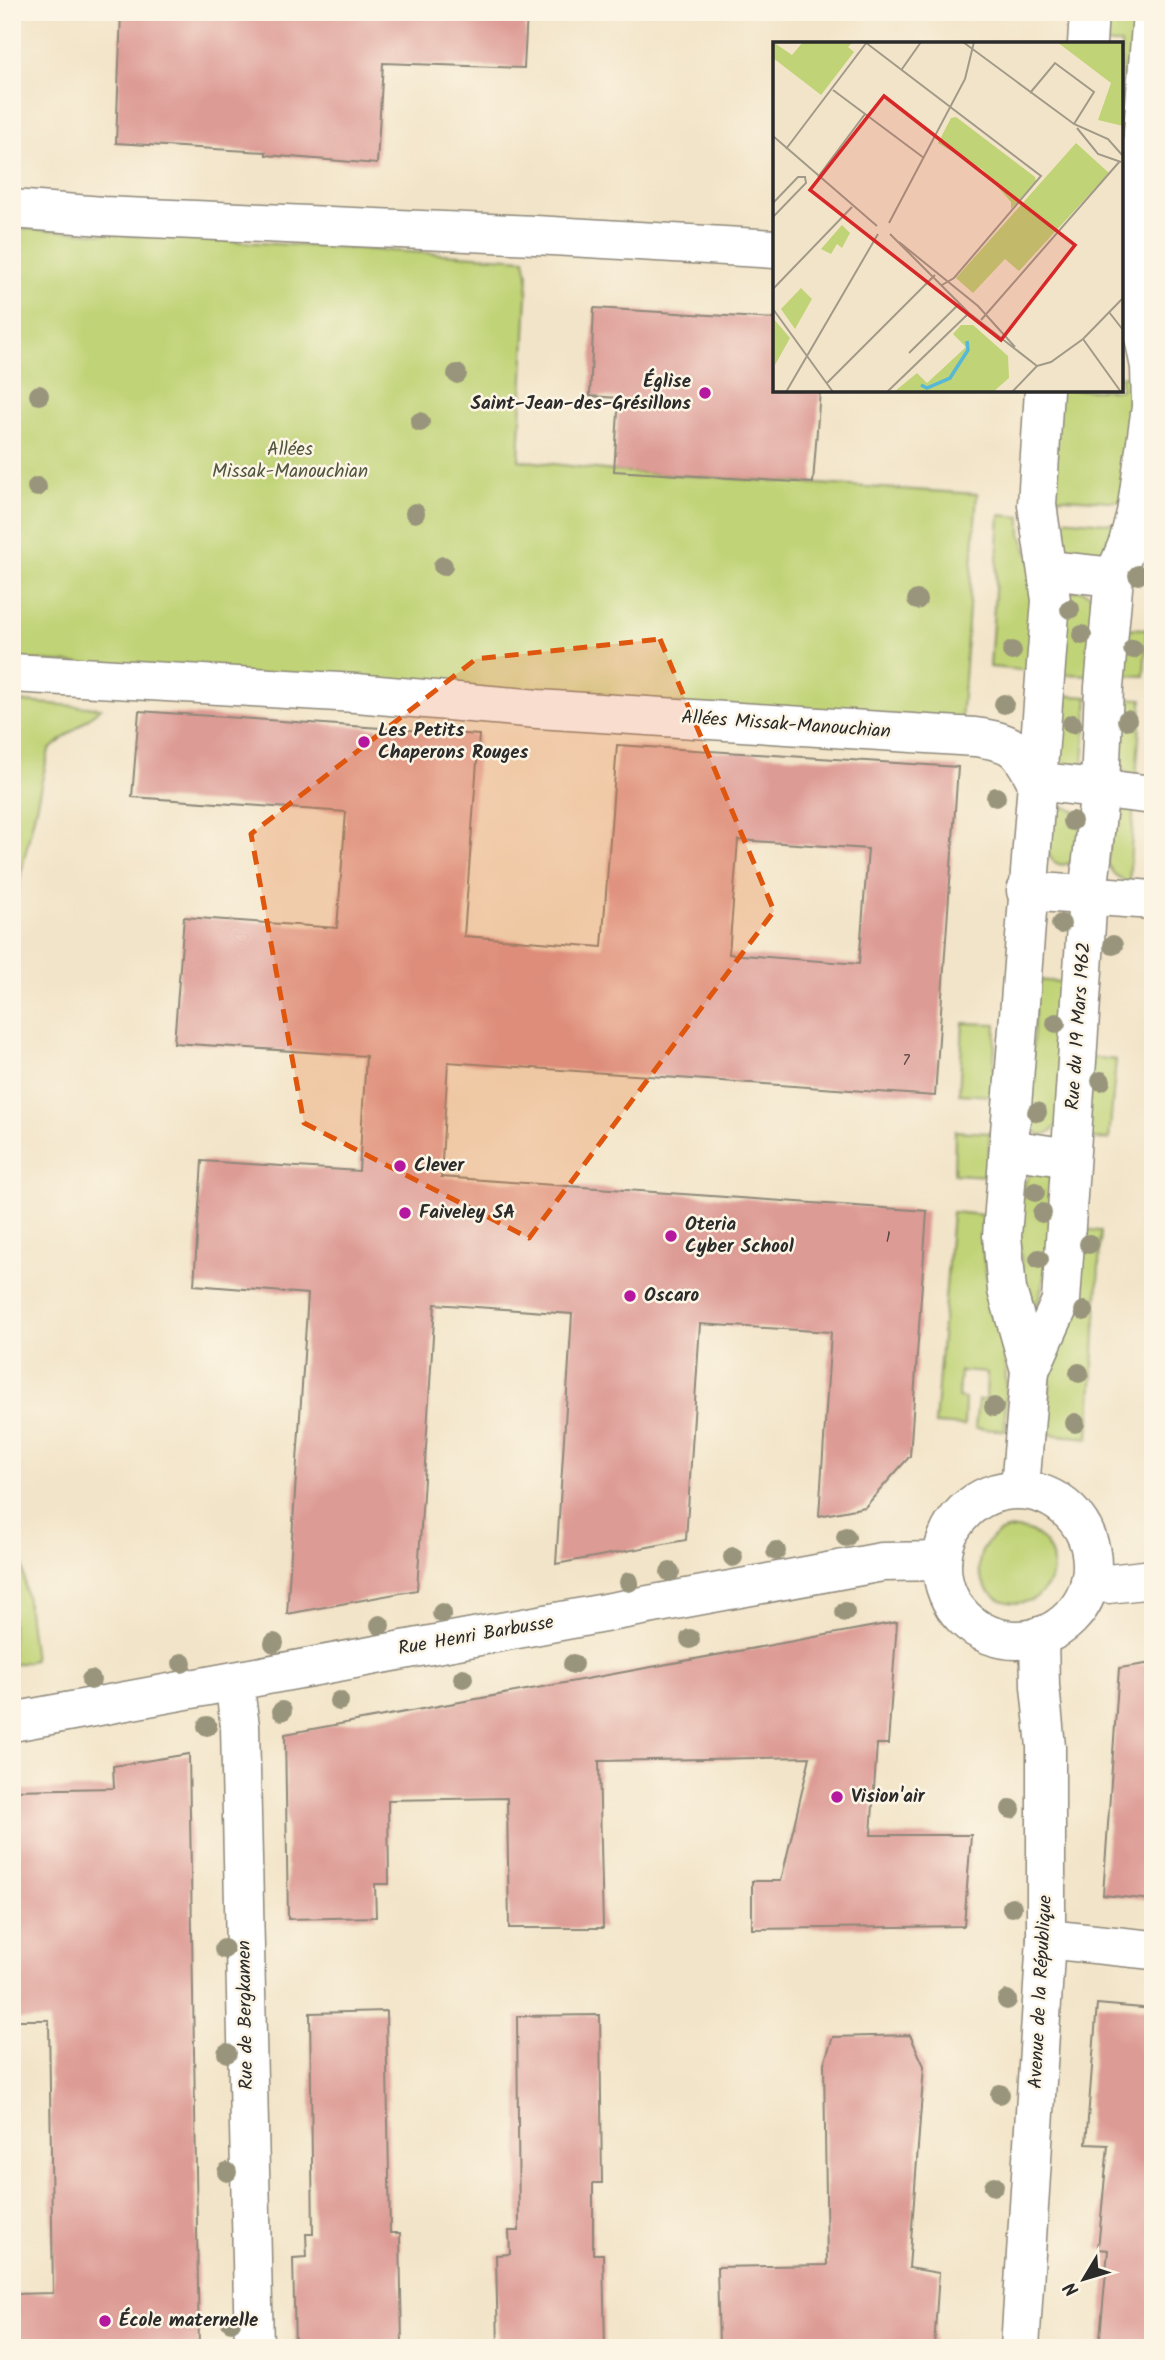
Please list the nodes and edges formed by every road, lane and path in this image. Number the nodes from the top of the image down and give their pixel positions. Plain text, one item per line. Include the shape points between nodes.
1 (1089, 12) edge
2 (1152, 12) edge
3 (1087, 42) edge
4 (12, 209) edge
5 (773, 249) edge
6 (1127, 277) edge
7 (1044, 392) edge
8 (1152, 407) edge
9 (1132, 555) edge
10 (1048, 570) junction
11 (12, 673) edge
12 (1036, 781) junction
13 (1100, 787) junction
14 (1153, 795) edge
15 (1026, 891) junction
16 (1088, 895) junction
17 (1153, 900) edge
18 (1009, 1149) junction
19 (1070, 1158) junction
20 (1030, 1370) junction
21 (1020, 1488) junction
22 (942, 1561) junction
23 (1153, 1579) edge
24 (1090, 1581) junction
25 (1040, 1636) junction
26 (234, 1682) junction
27 (12, 1722) edge
28 (1046, 1939) junction
29 (1153, 1950) edge
30 (254, 2348) edge
31 (1020, 2348) edge

1 - 3 street
2 - 6 street, Rue du 19 Mars 1962
4 - 5 street
6 - 8 street, Rue du 19 Mars 1962 via 1150,367
7 - 10 street, Rue du 19 Mars 1962 via 1037,505
8 - 9 street, Rue du 19 Mars 1962
9 - 10 street
9 - 13 street, Rue du 19 Mars 1962 via 1104,687
10 - 12 street, Rue du 19 Mars 1962 via 1051,600
11 - 12 street, Allées Missak-Manouchian via 975,737 1007,741 1027,762
12 - 13 street
12 - 15 street, Rue du 19 Mars 1962
13 - 14 street
13 - 16 street, Rue du 19 Mars 1962
15 - 16 street
15 - 18 street, Rue du 19 Mars 1962
16 - 17 street
16 - 19 street, Rue du 19 Mars 1962
18 - 19 street
18 - 20 street, Rue du 19 Mars 1962 via 1003,1262
19 - 20 street, Rue du 19 Mars 1962 via 1061,1301
20 - 21 street, Rue du 19 Mars 1962
21 - 22 street via 977,1501 959,1517 947,1537
21 - 24 street via 1044,1494 1078,1520 1088,1539
22 - 25 street via 951,1601 979,1630 1019,1640
22 - 26 street, Rue Henri Barbusse via 882,1562
23 - 24 street via 1108,1584
24 - 25 street via 1072,1616
25 - 28 street, Avenue de la République via 1046,1747
26 - 27 street, Rue Henri Barbusse
26 - 30 street, Rue de Bergkamen via 240,1726
28 - 29 street
28 - 31 street, Avenue de la République

